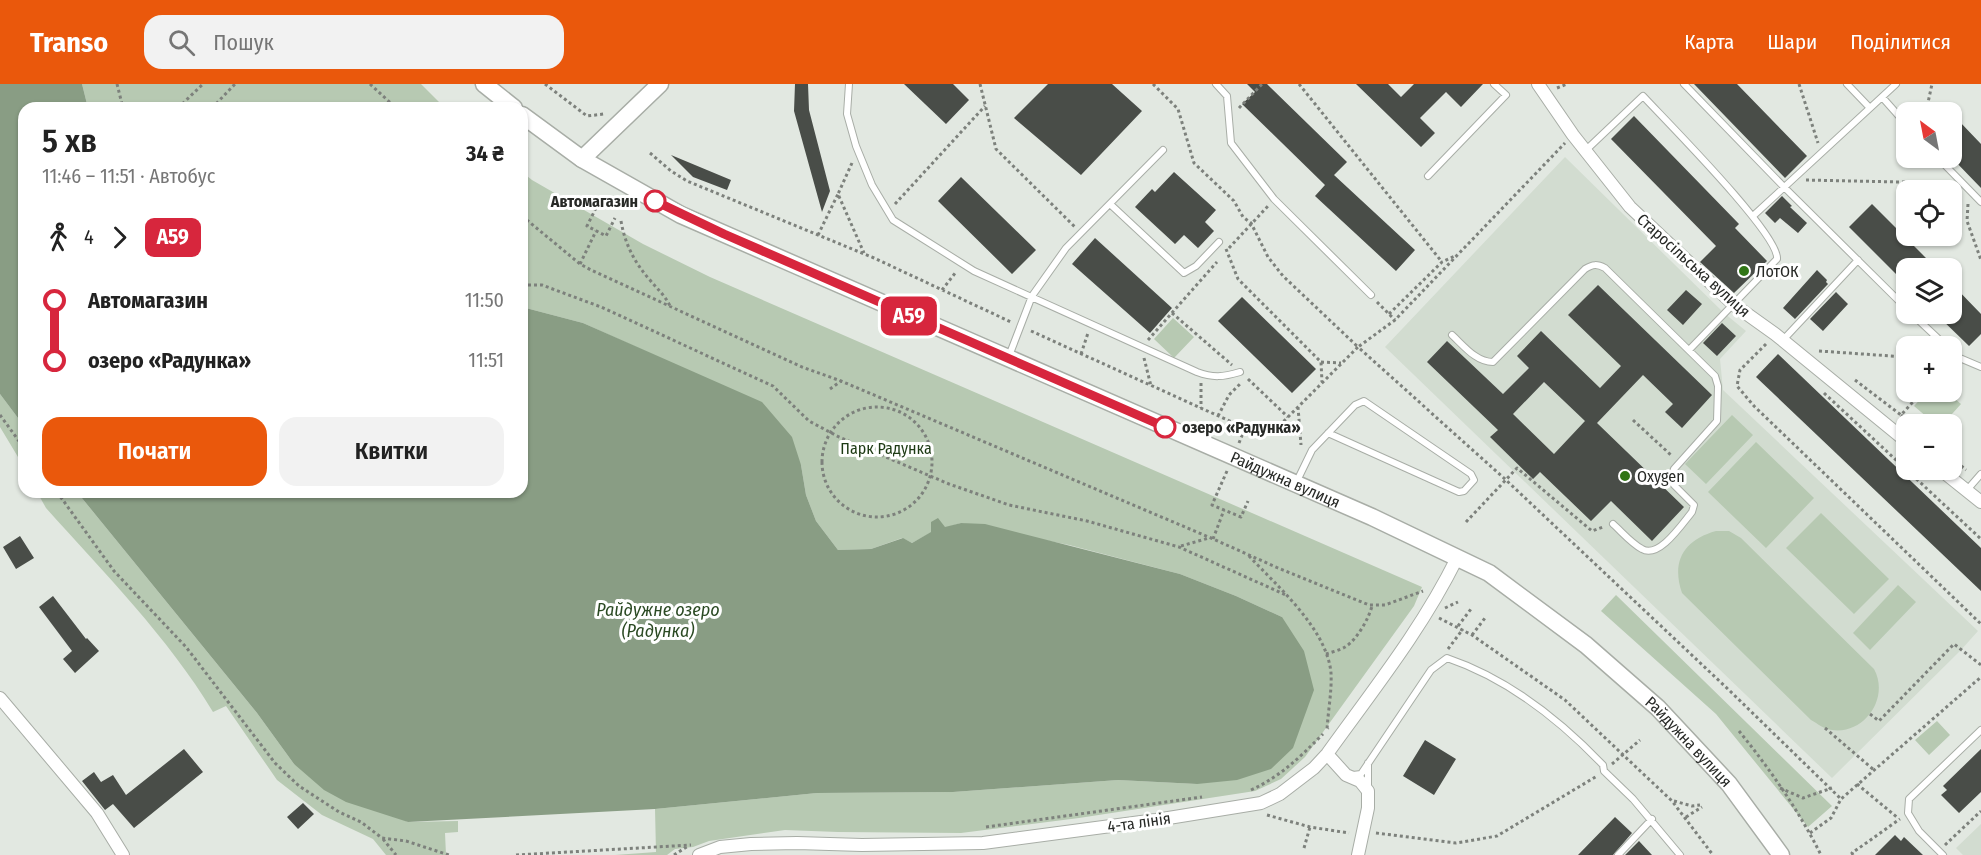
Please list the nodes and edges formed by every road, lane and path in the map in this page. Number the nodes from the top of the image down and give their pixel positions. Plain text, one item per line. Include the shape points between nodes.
1 (117, 84) edge
2 (203, 84) edge
3 (235, 84) edge
4 (370, 84) edge
5 (484, 84) edge
6 (544, 84) edge
7 (660, 84) edge
8 (849, 84) edge
9 (980, 84) edge
10 (1153, 84) edge
11 (1216, 84) edge
12 (1262, 84) edge
13 (1299, 84) edge
14 (1494, 84) edge
15 (1538, 84) edge
16 (1684, 84) edge
17 (1799, 84) edge
18 (1847, 84) edge
19 (1896, 84) edge
20 (1932, 84) edge
21 (1882, 97) junction
22 (122, 102) edge
23 (184, 102) edge
24 (218, 102) edge
25 (390, 102) edge
26 (506, 102) edge
27 (1928, 102) edge
28 (985, 106) junction
29 (1870, 108) junction
30 (1896, 113) edge
31 (604, 114) dead end
32 (1229, 118) junction
33 (528, 119) edge
34 (1573, 135) junction
35 (858, 150) junction
36 (1163, 150) dead end
37 (1585, 151) junction
38 (650, 153) dead end
39 (1821, 153) junction
40 (582, 159) junction
41 (1948, 168) edge
42 (1428, 176) dead end
43 (1793, 180) junction
44 (1966, 186) junction
45 (1784, 187) junction
46 (838, 194) junction
47 (1274, 200) junction
48 (1981, 202) edge
49 (1110, 204) junction
50 (596, 208) dead end
51 (888, 212) junction
52 (1753, 216) junction
53 (615, 218) dead end
54 (528, 221) edge
55 (621, 221) dead end
56 (1251, 223) junction
57 (596, 231) junction
58 (1081, 233) junction
59 (818, 236) junction
60 (1219, 242) joint
61 (1227, 250) junction
62 (865, 254) junction
63 (1460, 254) junction
64 (1858, 260) junction
65 (1981, 260) edge
66 (1442, 262) junction
67 (964, 263) junction
68 (580, 264) junction
69 (528, 285) edge
70 (942, 290) junction
71 (1032, 296) junction
72 (1371, 296) joint
73 (1896, 298) edge
74 (1733, 304) junction
75 (671, 307) junction
76 (1173, 313) junction
77 (1389, 314) junction
78 (1395, 320) junction
79 (1091, 322) junction
80 (1923, 324) edge
81 (1021, 326) junction
82 (1452, 335) dead end
83 (1935, 336) edge
84 (1779, 337) junction
85 (1141, 347) junction
86 (1358, 347) junction
87 (1689, 350) junction
88 (1081, 354) junction
89 (1896, 356) edge
90 (1962, 357) edge
91 (1827, 358) dead end
92 (1008, 359) junction
93 (1322, 362) junction
94 (1342, 363) junction
95 (1981, 367) edge
96 (1240, 372) joint
97 (1201, 373) junction
98 (1854, 379) dead end
99 (841, 381) junction
100 (1322, 383) junction
101 (1150, 386) junction
102 (830, 389) dead end
103 (1823, 393) dead end
104 (1913, 402) edge
105 (896, 405) junction
106 (1298, 407) junction
107 (1201, 408) junction
108 (894, 409) junction
109 (1900, 414) edge
110 (1902, 414) edge
111 (0, 415) edge
112 (1218, 416) junction
113 (1288, 417) junction
114 (1633, 420) dead end
115 (1245, 428) dead end
116 (830, 433) junction
117 (1272, 433) dead end
118 (1328, 433) junction
119 (1896, 433) edge
120 (18, 440) edge
121 (1301, 445) dead end
122 (1680, 464) junction
123 (1981, 474) edge
124 (930, 476) junction
125 (1506, 480) junction
126 (1954, 480) edge
127 (1295, 483) junction
128 (1967, 490) junction
129 (1217, 493) dead end
130 (61, 498) edge
131 (1248, 501) dead end
132 (1981, 502) edge
133 (1224, 510) junction
134 (1466, 522) dead end
135 (1613, 524) joint
136 (1212, 538) junction
137 (1981, 539) edge
138 (1179, 547) junction
139 (1248, 555) junction
140 (1457, 558) junction
141 (1286, 595) junction
142 (1425, 598) dead end
143 (1372, 605) junction
144 (1471, 609) dead end
145 (1439, 618) dead end
146 (1485, 618) dead end
147 (1981, 624) edge
148 (1458, 626) junction
149 (1463, 629) junction
150 (1472, 635) junction
151 (1326, 654) junction
152 (1447, 658) junction
153 (1981, 665) edge
154 (1981, 678) edge
155 (0, 698) edge
156 (1870, 714) dead end
157 (1334, 720) dead end
158 (1825, 728) dead end
159 (1327, 730) junction
160 (1981, 730) edge
161 (1739, 731) dead end
162 (1640, 740) dead end
163 (1327, 754) junction
164 (1623, 755) junction
165 (1368, 762) junction
166 (1874, 770) junction
167 (1604, 771) junction
168 (1346, 775) junction
169 (1857, 784) junction
170 (1780, 788) junction
171 (1832, 788) junction
172 (1250, 790) dead end
173 (1368, 791) junction
174 (1204, 797) dead end
175 (1840, 798) junction
176 (1672, 801) junction
177 (1981, 811) edge
178 (1908, 813) junction
179 (1265, 815) dead end
180 (1685, 817) junction
181 (1652, 819) junction
182 (1899, 819) junction
183 (984, 827) dead end
184 (1310, 827) junction
185 (1810, 833) junction
186 (1362, 835) junction
187 (382, 838) junction
188 (698, 841) dead end
189 (689, 845) junction
190 (1305, 848) dead end
191 (983, 849) edge
192 (1941, 853) edge
193 (123, 855) edge
194 (396, 855) edge
195 (449, 855) edge
196 (516, 855) edge
197 (674, 855) edge
198 (699, 855) edge
199 (1358, 855) edge
200 (1618, 855) edge
201 (1680, 855) edge
202 (1713, 855) edge
203 (1781, 855) edge
204 (1821, 855) edge
205 (1853, 855) edge

1 - 22 path
2 - 23 path
3 - 24 path
4 - 25 path
5 - 26 street
6 - 31 path via 586,116
7 - 40 street
8 - 35 lane via 847,114
9 - 28 path
10 - 56 path via 1178,109 1194,163
11 - 32 lane via 1227,96
12 - 32 path
13 - 66 path
14 - 42 lane via 1506,95
15 - 34 street, Старосільська вулиця
16 - 45 lane
17 - 39 path
18 - 29 lane
19 - 21 lane
20 - 27 path
21 - 29 lane
21 - 30 lane
28 - 51 path
28 - 58 path via 996,149
29 - 39 lane
32 - 47 lane via 1231,143
33 - 40 street, Райдужна вулиця
34 - 37 street, Старосільська вулиця
34 - 63 path
35 - 46 path
35 - 51 lane
36 - 49 lane
37 - 52 lane via 1643,96
37 - 74 street, Старосільська вулиця via 1630,207
38 - 59 path via 687,181
39 - 43 lane
40 - 92 street, Райдужна вулиця via 681,215
41 - 44 lane
43 - 44 path
43 - 45 lane
44 - 48 lane
44 - 65 path via 1967,220
45 - 52 lane
45 - 64 lane
46 - 59 path
46 - 62 path
47 - 56 path
47 - 72 lane
49 - 58 lane
49 - 60 lane via 1184,273
50 - 57 path via 587,226
51 - 67 lane via 893,220
52 - 74 lane via 1776,250 1777,259
53 - 57 path via 606,236
54 - 68 path
55 - 75 path via 624,238 640,269
56 - 61 path
56 - 86 path via 1268,257 1283,276
57 - 68 path
58 - 71 lane
59 - 62 path
60 - 61 path
61 - 76 path
61 - 93 path via 1238,279
62 - 70 path
63 - 66 path
63 - 78 path
64 - 73 lane
64 - 84 lane
66 - 77 path
67 - 70 path
67 - 71 lane
68 - 75 path
69 - 116 path via 542,285 581,299 773,386 809,421
70 - 81 path
71 - 79 lane
71 - 81 lane
72 - 77 path
74 - 84 street, Старосільська вулиця
74 - 87 lane
75 - 99 path
76 - 85 path
76 - 96 path
77 - 78 path
78 - 86 path
79 - 85 lane
79 - 88 path
80 - 83 lane
81 - 88 path
81 - 92 lane
82 - 87 lane via 1484,362 1493,362 1585,269 1598,264
84 - 119 street, Старосільська вулиця
84 - 147 path via 1740,370 1737,386
85 - 97 lane
85 - 101 path
86 - 94 path
86 - 125 path
87 - 122 lane via 1715,376 1719,417
88 - 101 path
89 - 91 path via 1818,351
90 - 95 lane
92 - 127 street, Райдужна вулиця
93 - 94 path
93 - 100 path
94 - 100 path
96 - 97 lane via 1224,377
97 - 107 path
98 - 109 path
99 - 102 path
99 - 105 path
100 - 106 path
101 - 107 path
103 - 137 path
104 - 110 path
105 - 108 path
105 - 136 path
106 - 113 path
106 - 121 path
107 - 112 path
108 - 116 path via 873,406 856,410 840,420
108 - 124 path via 907,415 928,440 932,456
111 - 120 path
112 - 113 path via 1229,395 1246,378
112 - 115 path
113 - 117 path
114 - 122 path
116 - 124 path
116 - 124 path via 822,469 837,501 852,511 869,517 902,511 915,502
118 - 118 lane via 1364,401 1474,480 1459,492
118 - 127 lane via 1312,450
122 - 135 lane via 1671,474 1672,482 1694,507 1663,545 1642,550
123 - 128 lane
124 - 138 path via 1009,505 1087,521
125 - 134 path
125 - 135 path via 1517,468 1592,531
125 - 171 path
126 - 128 street
127 - 140 street, Райдужна вулиця
128 - 132 street
129 - 133 path via 1212,505
130 - 187 path via 114,571 186,646 275,763 299,786
131 - 133 path via 1241,517
133 - 136 path
136 - 138 path
136 - 139 path
138 - 141 path
139 - 141 path
139 - 143 path
140 - 163 street, 4-та лінія via 1435,601
140 - 203 street, Райдужна вулиця via 1489,573 1586,645 1658,708 1729,784
141 - 151 path via 1320,638
142 - 143 path via 1428,590 1385,605
143 - 151 path via 1354,639 1346,647
144 - 148 path
145 - 148 path
146 - 150 path
148 - 149 path
149 - 150 path
149 - 152 path via 1447,650
150 - 164 path via 1565,700
151 - 159 path via 1331,674
152 - 165 lane via 1431,670
152 - 167 lane via 1510,688 1558,723 1604,765
153 - 156 path via 1954,644 1880,721
154 - 166 path
155 - 193 street via 97,813
157 - 159 path
158 - 166 path
159 - 172 path via 1294,763
160 - 178 lane via 1909,799
161 - 170 path
162 - 164 path
163 - 168 street
163 - 191 street, 4-та лінія via 1280,795 1261,803
164 - 167 path
164 - 176 path
165 - 168 lane via 1361,774
165 - 173 lane
166 - 169 path
167 - 181 lane
167 - 186 path via 1497,836 1456,843 1377,833
168 - 173 street via 1360,781
169 - 175 path
169 - 182 path
170 - 171 path via 1803,798
170 - 185 path
171 - 175 path
173 - 186 street
174 - 183 path
175 - 185 path via 1831,818
176 - 180 path
176 - 180 path via 1701,806
177 - 192 path
178 - 182 path
178 - 192 lane
179 - 184 path
180 - 202 path
181 - 200 lane
181 - 201 lane
182 - 205 path
184 - 186 path
184 - 190 path
185 - 204 path
186 - 199 street
187 - 194 path
187 - 195 path
188 - 189 path
189 - 196 path
189 - 197 path
191 - 198 street, 4-та лінія via 798,843 720,847

